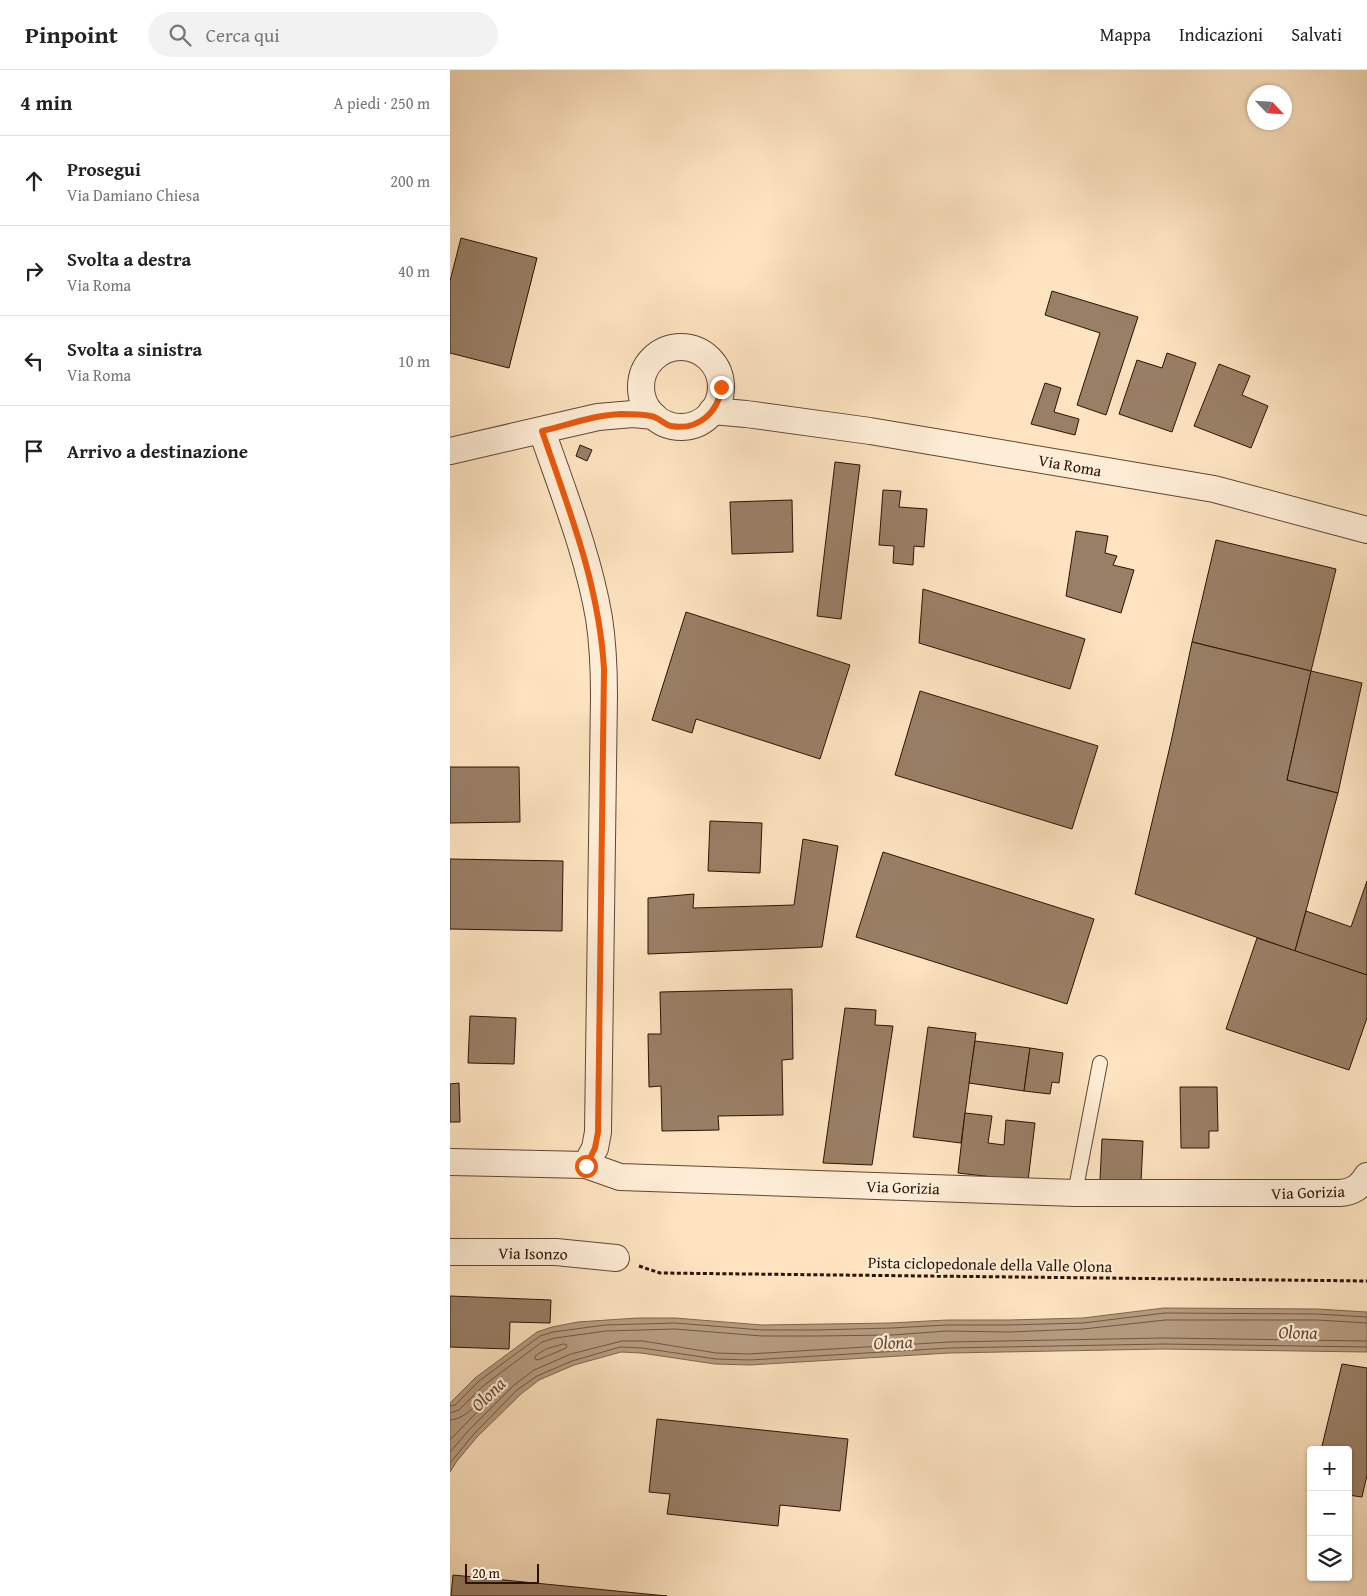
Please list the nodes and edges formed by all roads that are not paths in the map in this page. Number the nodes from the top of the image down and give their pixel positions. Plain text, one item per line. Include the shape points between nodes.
1 (640, 385) junction
2 (721, 387) junction
3 (712, 411) junction
4 (654, 416) junction
5 (598, 417) junction
6 (769, 417) junction
7 (542, 431) junction
8 (450, 451) edge
9 (1367, 530) edge
10 (1100, 1063) dead end
11 (450, 1162) edge
12 (586, 1166) junction
13 (1362, 1182) edge
14 (1075, 1193) junction
15 (450, 1252) edge
16 (616, 1258) road end

1 - 2 street via 650,360 673,347 687,347 711,359 718,371
1 - 4 street via 642,399
1 - 5 street via 624,403
2 - 3 street
2 - 6 street, Via Roma
3 - 4 street via 706,418 683,427 670,426
3 - 6 street, Via Roma
4 - 5 street via 625,414
5 - 7 street
6 - 9 street, Via Roma via 1214,489
7 - 8 street
7 - 12 street via 588,569 599,619 603,661 598,1132
10 - 14 lane
11 - 12 street, Via Gorizia
12 - 14 street, Via Gorizia via 620,1177
13 - 14 street, Via Gorizia via 1349,1192 1340,1193
15 - 16 street, Via Isonzo via 556,1252

